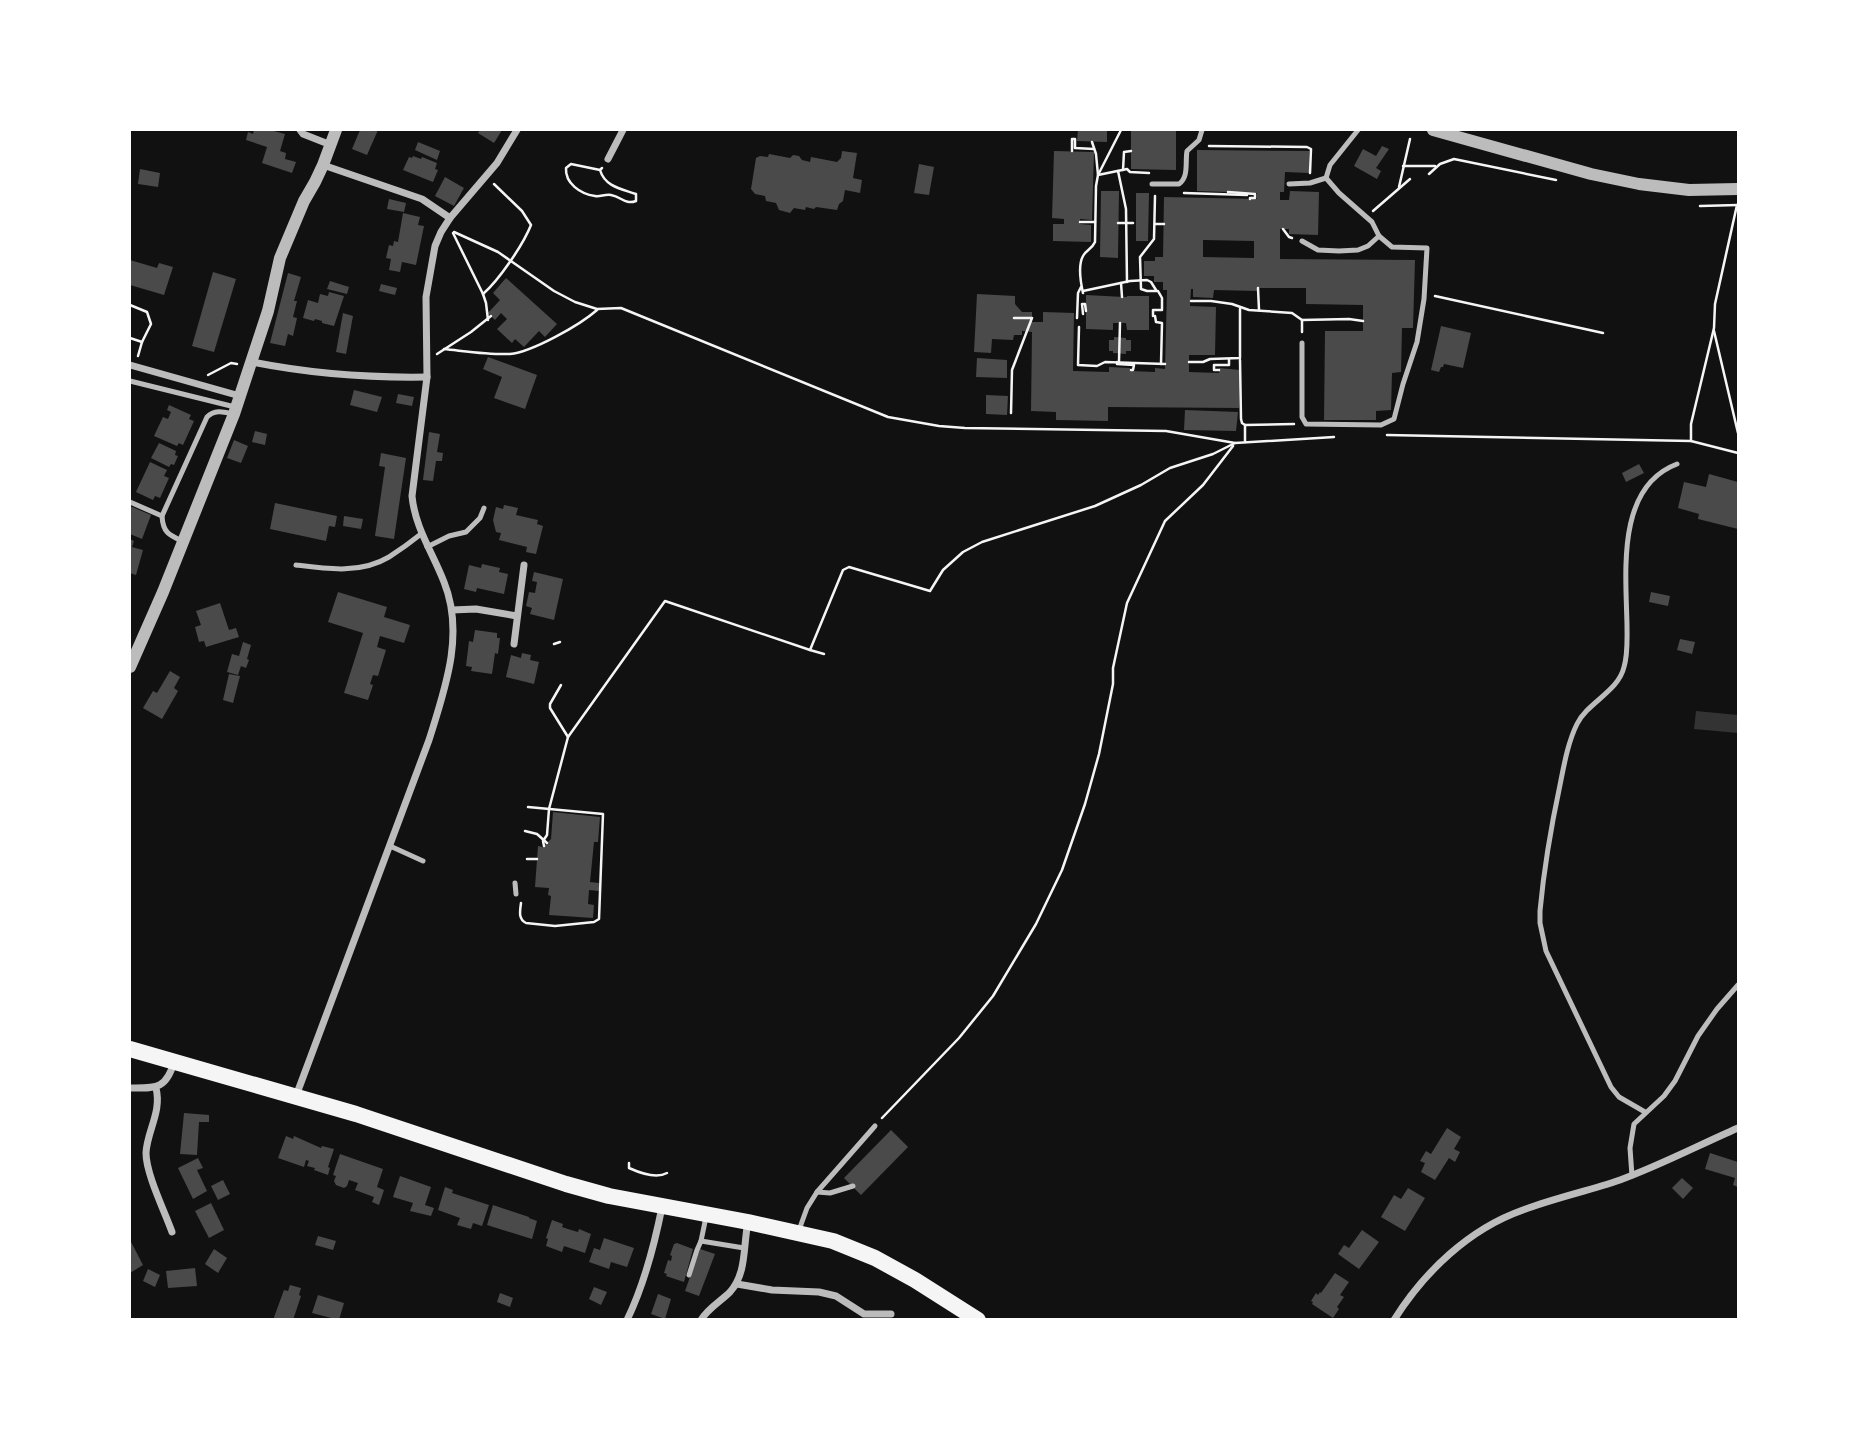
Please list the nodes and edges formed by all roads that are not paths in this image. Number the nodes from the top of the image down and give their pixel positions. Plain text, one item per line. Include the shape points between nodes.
1 (300, 130) edge
2 (336, 130) edge
3 (517, 130) edge
4 (623, 130) edge
5 (1202, 130) edge
6 (1358, 130) edge
7 (1433, 130) edge
8 (331, 145) junction
9 (608, 159) road end
10 (323, 165) junction
11 (1326, 178) junction
12 (1152, 184) dead end
13 (1289, 184) dead end
14 (1738, 189) edge
15 (450, 218) junction
16 (1379, 236) junction
17 (1302, 241) dead end
18 (1302, 343) dead end
19 (130, 365) edge
20 (251, 365) junction
21 (427, 377) junction
22 (130, 381) edge
23 (237, 406) junction
24 (1676, 464) dead end
25 (130, 502) edge
26 (484, 508) dead end
27 (162, 516) junction
28 (421, 534) junction
29 (184, 541) junction
30 (427, 547) junction
31 (296, 565) dead end
32 (524, 565) dead end
33 (453, 610) junction
34 (517, 616) junction
35 (514, 644) dead end
36 (130, 667) edge
37 (390, 846) junction
38 (423, 861) dead end
39 (515, 883) road end
40 (516, 894) dead end
41 (1738, 985) edge
42 (130, 1049) edge
43 (174, 1061) junction
44 (130, 1088) edge
45 (156, 1088) junction
46 (296, 1096) junction
47 (1645, 1112) junction
48 (875, 1126) road end
49 (1738, 1128) edge
50 (1632, 1176) junction
51 (853, 1186) dead end
52 (817, 1192) junction
53 (662, 1206) junction
54 (706, 1214) junction
55 (748, 1222) junction
56 (172, 1232) dead end
57 (798, 1233) junction
58 (702, 1241) junction
59 (744, 1248) junction
60 (689, 1275) dead end
61 (737, 1283) junction
62 (891, 1314) dead end
63 (863, 1317) edge
64 (627, 1320) edge
65 (701, 1320) edge
66 (978, 1320) edge
67 (1394, 1320) edge

1 - 8 street
2 - 8 street
3 - 15 street via 497,163
4 - 9 street
5 - 12 lane via 1187,151 1182,182
6 - 11 lane via 1330,165
7 - 14 street via 1639,184
8 - 10 street
10 - 15 street via 422,199
10 - 20 street via 280,258
11 - 13 lane
11 - 16 lane via 1372,222
15 - 21 street via 439,237 426,297
16 - 17 lane via 1358,250 1318,250
16 - 18 lane via 1392,247 1427,248 1417,341 1394,419 1381,425 1306,424 1302,417
19 - 23 street via 200,385
20 - 21 street via 361,377
20 - 23 street
21 - 28 street via 412,496
22 - 23 lane
23 - 27 lane via 207,417
23 - 29 street
24 - 47 lane via 1653,478 1636,504 1626,558 1625,666 1574,731 1549,834 1540,911 1546,951 1611,1087
25 - 27 lane
26 - 30 lane via 466,532
27 - 29 lane via 169,535
28 - 30 street
28 - 31 lane via 374,564 340,570
29 - 36 street
30 - 33 street
32 - 34 street
33 - 34 street
33 - 37 street via 453,645 442,699
34 - 35 street
37 - 38 lane
37 - 46 street
39 - 40 lane
41 - 47 lane via 1698,1036 1664,1096
42 - 43 main road
43 - 45 street via 165,1081
43 - 46 main road
44 - 45 street
45 - 56 street via 157,1108 146,1153
46 - 53 main road via 566,1184
47 - 50 lane via 1634,1124
48 - 52 lane
49 - 50 street
50 - 67 street via 1521,1210 1474,1234 1436,1267
51 - 52 lane
52 - 57 lane
53 - 54 main road
53 - 64 street
54 - 55 main road
54 - 58 lane
55 - 57 main road
55 - 59 street
57 - 66 main road via 875,1258
58 - 59 lane
58 - 60 lane
59 - 61 street
61 - 63 street via 836,1296
61 - 65 street
62 - 63 street

